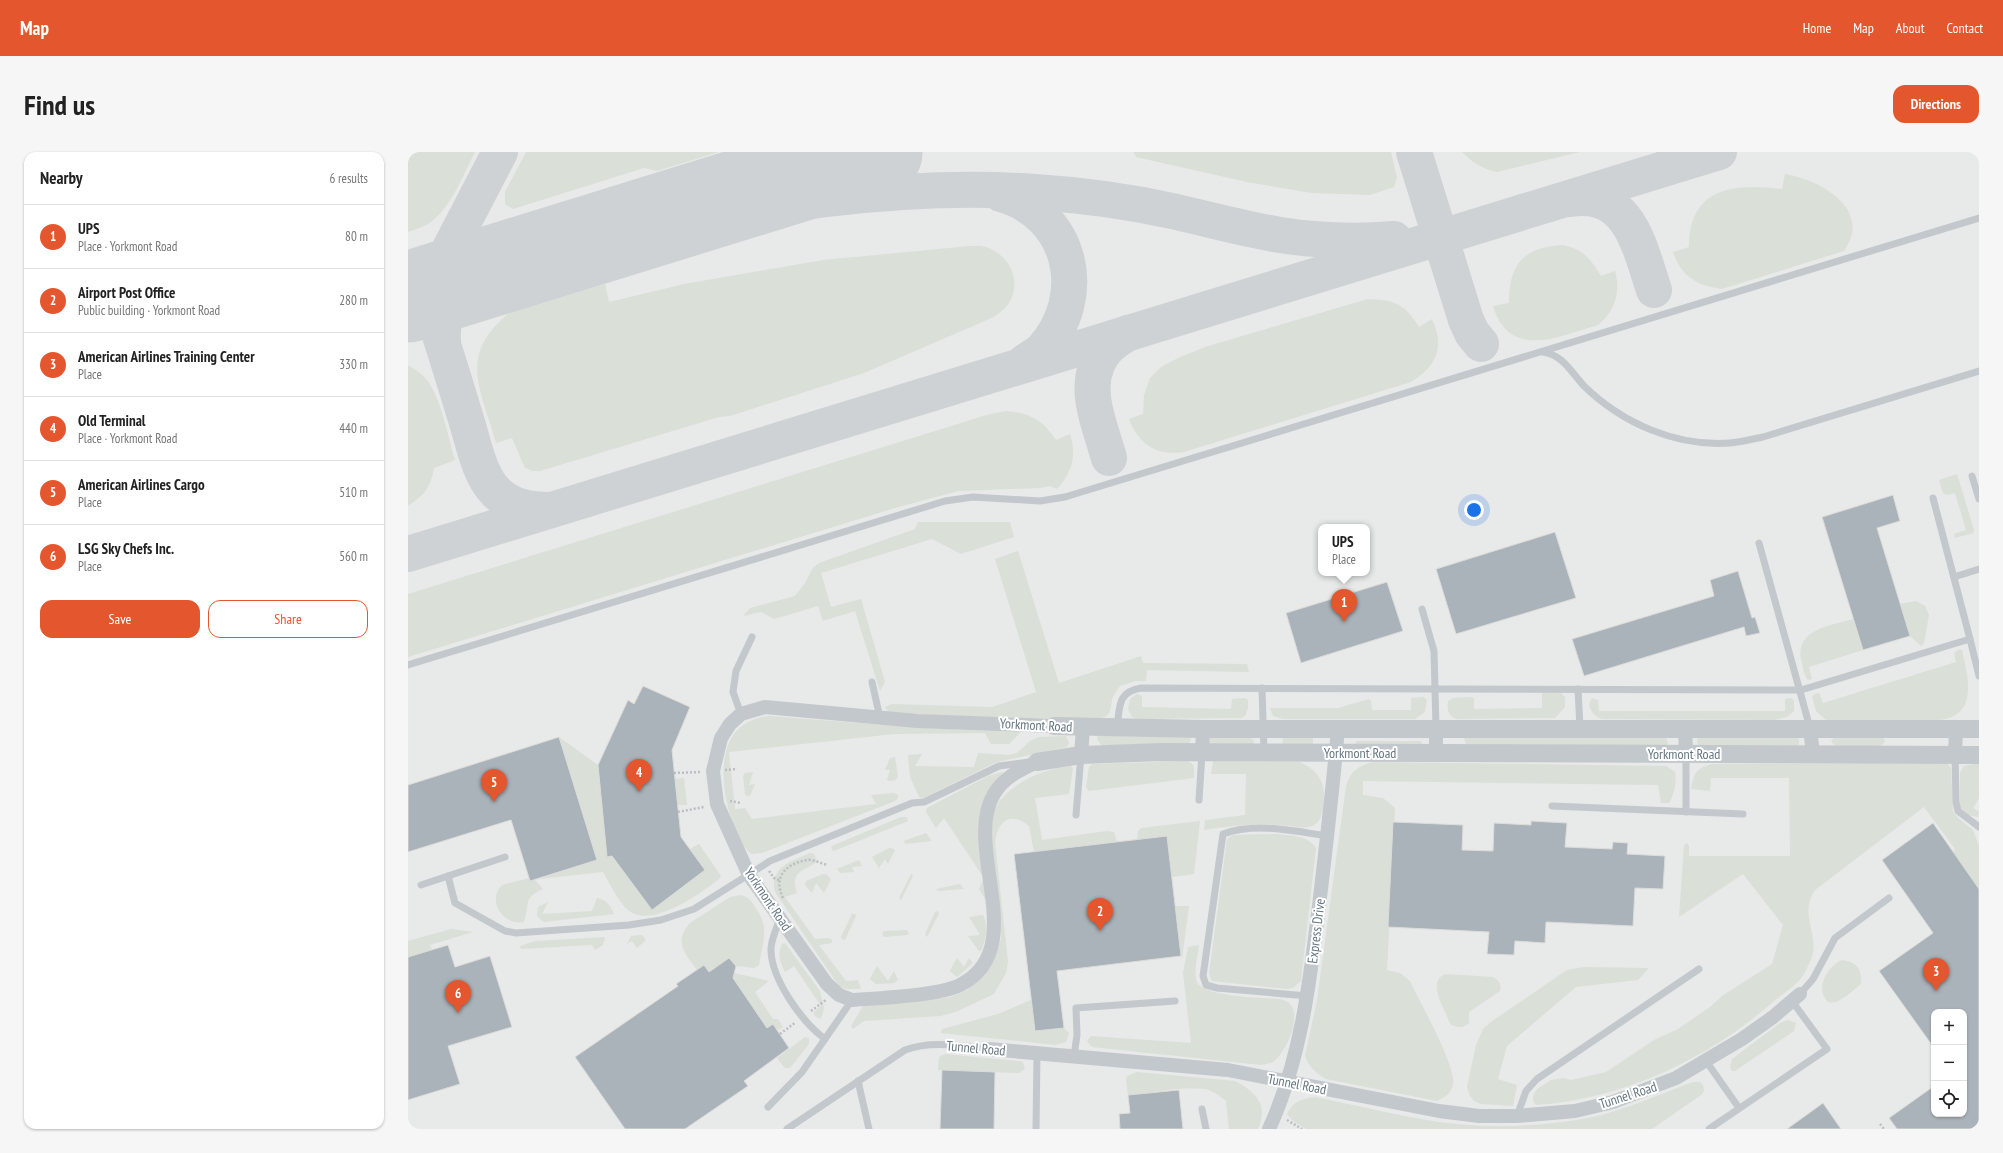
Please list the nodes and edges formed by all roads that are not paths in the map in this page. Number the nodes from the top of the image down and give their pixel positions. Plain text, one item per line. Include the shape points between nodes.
1 (1979, 218) edge
2 (1541, 352) junction
3 (1979, 371) edge
4 (1972, 476) dead end
5 (1933, 498) dead end
6 (1979, 499) edge
7 (1759, 543) dead end
8 (1979, 569) edge
9 (1954, 577) junction
10 (1422, 609) dead end
11 (752, 637) dead end
12 (1970, 639) junction
13 (408, 664) edge
14 (1979, 676) edge
15 (872, 682) dead end
16 (1262, 688) junction
17 (1436, 689) junction
18 (1578, 689) junction
19 (1800, 690) junction
20 (741, 714) junction
21 (880, 718) junction
22 (1054, 726) joint
23 (1083, 728) junction
24 (1117, 728) junction
25 (1263, 728) junction
26 (1338, 728) junction
27 (1436, 728) junction
28 (1580, 728) junction
29 (1685, 728) junction
30 (1810, 728) junction
31 (1203, 729) junction
32 (1956, 729) junction
33 (1979, 729) edge
34 (1202, 752) junction
35 (1264, 752) junction
36 (1336, 753) junction
37 (1436, 753) junction
38 (1686, 754) junction
39 (1813, 754) junction
40 (1081, 755) junction
41 (1956, 755) junction
42 (1979, 755) edge
43 (1037, 762) junction
44 (1199, 800) dead end
45 (1552, 806) dead end
46 (1686, 812) junction
47 (1076, 814) dead end
48 (1743, 814) dead end
49 (1979, 827) edge
50 (1328, 836) junction
51 (505, 857) dead end
52 (749, 874) junction
53 (448, 876) junction
54 (421, 885) dead end
55 (1889, 898) dead end
56 (780, 918) junction
57 (1699, 969) dead end
58 (1308, 996) junction
59 (1796, 998) junction
60 (852, 1000) junction
61 (1175, 1001) dead end
62 (825, 1039) junction
63 (989, 1049) joint
64 (1037, 1053) junction
65 (1074, 1056) junction
66 (1706, 1061) junction
67 (858, 1081) junction
68 (1286, 1082) junction
69 (768, 1107) dead end
70 (1739, 1108) junction
71 (1202, 1109) dead end
72 (1517, 1116) junction
73 (787, 1129) edge
74 (869, 1129) edge
75 (1036, 1129) edge
76 (1206, 1129) edge
77 (1269, 1129) edge
78 (1709, 1129) edge

1 - 2 lane
2 - 3 lane via 1553,354 1564,362 1599,399 1635,423 1660,434 1703,443 1731,443 1763,437
2 - 13 lane via 1065,498 1040,501 973,497 945,501
4 - 6 lane
5 - 9 lane
7 - 19 lane
8 - 9 lane
9 - 12 lane
10 - 17 lane via 1434,651
11 - 20 lane via 736,671 733,692
12 - 14 lane
12 - 19 lane
15 - 21 lane
16 - 17 lane
16 - 24 lane via 1129,690 1121,700
16 - 25 lane
17 - 18 lane
17 - 27 lane
18 - 19 lane
18 - 28 lane
19 - 30 lane
20 - 21 street, Yorkmont Road via 765,707
20 - 52 street, Yorkmont Road via 730,724 721,738 713,771 717,804
21 - 22 street, Yorkmont Road
22 - 23 street, Yorkmont Road
23 - 24 street, Yorkmont Road
23 - 40 street
24 - 31 street, Yorkmont Road
25 - 26 street, Yorkmont Road
25 - 31 street, Yorkmont Road
25 - 35 lane
26 - 27 street, Yorkmont Road
26 - 36 street, Express Drive
27 - 28 street, Yorkmont Road
27 - 37 street
28 - 29 street, Yorkmont Road
29 - 30 street, Yorkmont Road
29 - 38 street
30 - 32 street, Yorkmont Road
30 - 39 street
31 - 34 street
32 - 33 street, Yorkmont Road
32 - 41 street
34 - 35 street, Yorkmont Road
34 - 40 street, Yorkmont Road
34 - 44 lane
35 - 36 street, Yorkmont Road
36 - 37 street, Yorkmont Road
36 - 50 street, Express Drive
37 - 38 street, Yorkmont Road
38 - 39 street, Yorkmont Road
38 - 46 lane
39 - 41 street, Yorkmont Road
40 - 43 street, Yorkmont Road
40 - 47 lane
41 - 42 street, Yorkmont Road
41 - 49 lane via 1958,810
43 - 52 lane via 1017,762 999,766 924,802 912,803 770,861
43 - 60 street, Yorkmont Road via 1008,777 994,793 986,810 984,829 994,912 993,941 988,960 966,981 946,990
45 - 46 lane
46 - 48 lane
50 - 58 street, Express Drive
50 - 58 lane via 1294,830 1266,829 1234,830 1223,834 1203,976 1206,985 1217,988
51 - 53 lane
52 - 53 lane via 694,909 661,920 629,925 516,933 505,931 455,903
52 - 56 street, Yorkmont Road
53 - 54 lane
55 - 59 lane via 1836,938 1813,979
56 - 60 street, Yorkmont Road via 826,984 839,995
56 - 62 lane via 770,950 777,977 802,1017
57 - 72 lane via 1537,1079 1526,1091
58 - 68 street, Express Drive
59 - 66 street, Tunnel Road via 1742,1039
59 - 70 lane via 1827,1049
60 - 62 lane
61 - 65 lane via 1076,1008 1077,1035
62 - 69 lane via 802,1072
63 - 64 street, Tunnel Road
63 - 67 lane, Tunnel Road via 943,1044 915,1046
64 - 65 street, Tunnel Road
64 - 75 lane
65 - 68 street, Tunnel Road via 1228,1070
66 - 70 lane
66 - 72 street, Tunnel Road via 1676,1078 1613,1102 1575,1111
67 - 73 lane, Tunnel Road
67 - 74 lane
68 - 72 street, Tunnel Road via 1439,1112
68 - 77 street, Express Drive
70 - 78 lane
71 - 76 lane

